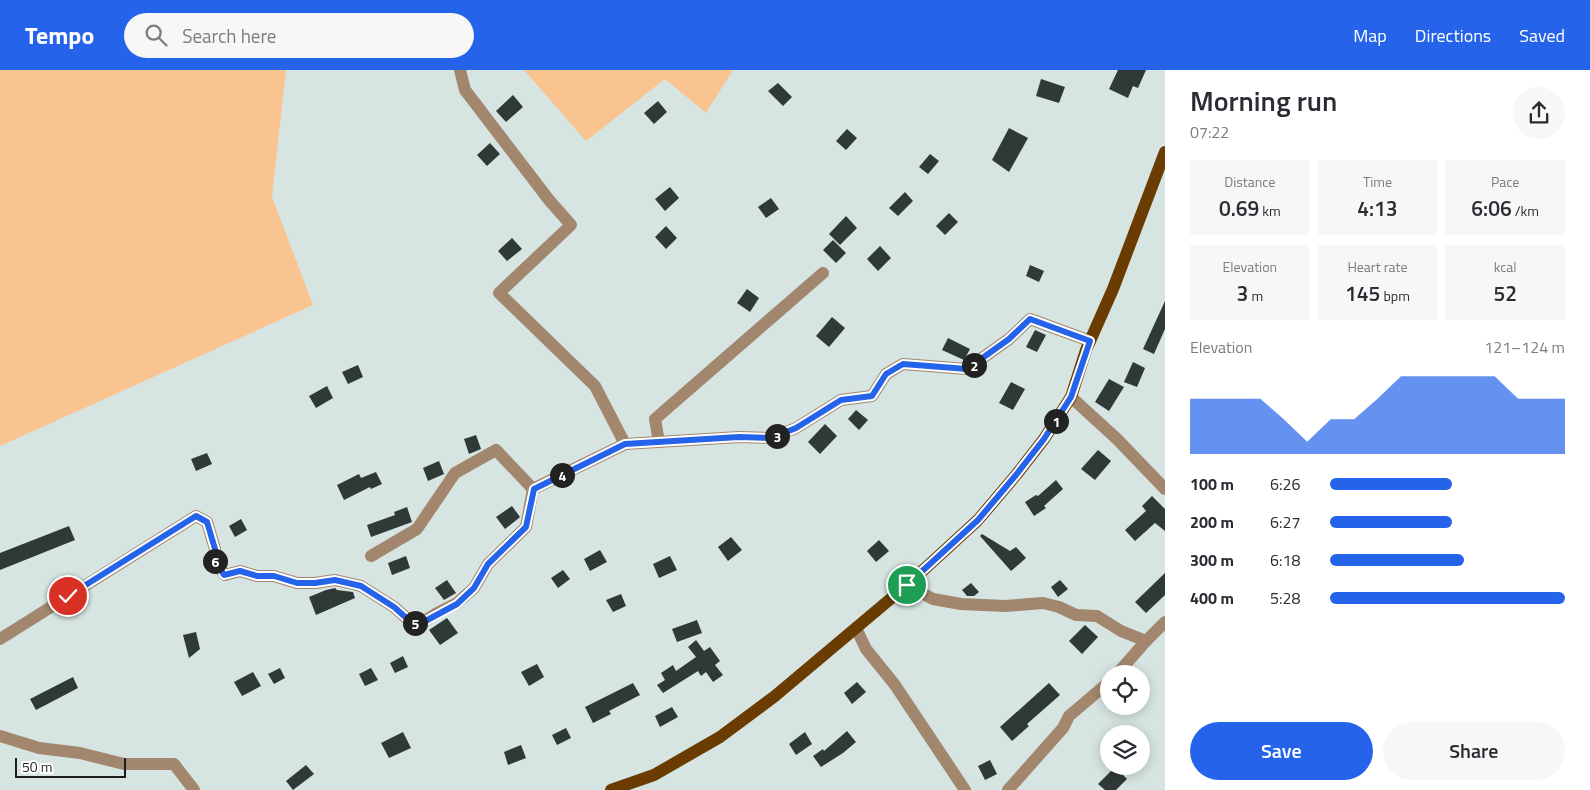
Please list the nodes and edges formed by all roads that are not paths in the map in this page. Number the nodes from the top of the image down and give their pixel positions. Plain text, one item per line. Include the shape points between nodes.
1 (460, 70) edge
2 (1165, 152) edge
3 (1161, 175) edge
4 (823, 273) dead end
5 (1090, 341) junction
6 (1071, 397) junction
7 (659, 442) junction
8 (625, 444) junction
9 (534, 489) junction
10 (1165, 489) edge
11 (371, 556) dead end
12 (907, 585) junction
13 (1165, 622) edge
14 (856, 628) junction
15 (0, 638) edge
16 (1146, 641) junction
17 (1125, 665) edge
18 (1100, 690) edge
19 (0, 736) edge
20 (194, 790) edge
21 (612, 790) edge
22 (965, 790) edge
23 (1008, 790) edge

1 - 8 street via 465,90 571,225 499,293 595,386
2 - 3 main road
3 - 5 main road
4 - 7 street via 655,420
5 - 6 main road
5 - 7 street via 1030,319 1009,339 967,369 903,364 886,374 872,396 841,400 796,428 771,438
6 - 10 street
6 - 12 main road via 1044,439 978,520
7 - 8 street
8 - 9 street
9 - 11 street via 496,450 455,474 417,529
9 - 15 street via 526,527 488,564 474,588 457,604 420,624 412,623 361,586 335,580 297,583 240,571 224,575 216,562 207,522 196,516
12 - 14 main road
12 - 16 street via 933,599 961,604 1043,604 1059,607 1076,616 1097,616
13 - 16 street
14 - 21 main road via 775,696 720,736 654,775
14 - 22 street via 866,649 895,685
16 - 17 street
18 - 23 street via 1070,716
19 - 20 street via 39,748 80,753 124,764 174,764

